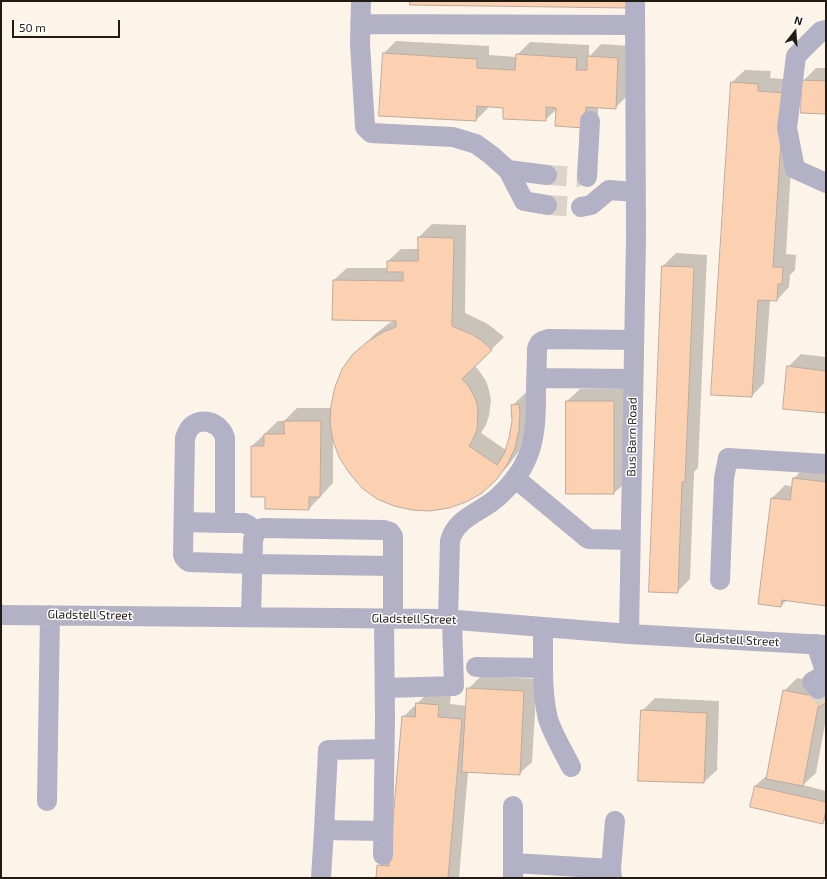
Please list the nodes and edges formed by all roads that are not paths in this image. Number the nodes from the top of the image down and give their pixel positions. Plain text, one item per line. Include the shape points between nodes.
1 (361, 1) edge
2 (635, 1) edge
3 (360, 24) junction
4 (635, 25) junction
5 (826, 30) edge
6 (590, 121) dead end
7 (508, 170) junction
8 (547, 175) tunnel mouth
9 (826, 183) edge
10 (609, 190) junction
11 (636, 192) junction
12 (547, 205) tunnel mouth
13 (580, 207) tunnel mouth
14 (634, 340) junction
15 (536, 378) junction
16 (633, 379) junction
17 (826, 464) edge
18 (515, 478) junction
19 (184, 522) junction
20 (225, 523) junction
21 (257, 531) junction
22 (630, 540) junction
23 (252, 564) junction
24 (393, 566) junction
25 (720, 580) dead end
26 (1, 614) edge
27 (50, 615) junction
28 (251, 617) junction
29 (389, 618) junction
30 (450, 620) junction
31 (543, 627) junction
32 (629, 634) junction
33 (821, 644) edge
34 (476, 667) dead end
35 (543, 668) junction
36 (824, 678) tunnel mouth
37 (385, 688) junction
38 (384, 749) junction
39 (572, 767) dead end
40 (47, 801) dead end
41 (513, 806) dead end
42 (615, 821) dead end
43 (324, 830) junction
44 (383, 831) junction
45 (383, 855) dead end
46 (513, 870) edge
47 (612, 873) edge
48 (321, 878) edge

1 - 3 street
2 - 4 street, Bus Barn Road
3 - 4 street
3 - 7 street via 366,127 371,133 453,137 476,144
4 - 11 street, Bus Barn Road
5 - 9 street via 821,31 796,56 787,128 795,169
6 - 10 street via 584,177
7 - 8 street
7 - 12 street via 524,201
10 - 11 street
10 - 13 street via 591,205
11 - 14 street, Bus Barn Road
14 - 15 street via 542,341 537,349
14 - 16 street, Bus Barn Road
15 - 16 street
15 - 18 street via 533,439 528,456
16 - 22 street, Bus Barn Road
17 - 25 street via 728,458 724,478
18 - 22 street via 587,538
18 - 30 street via 497,498 459,523 451,536
19 - 20 street
19 - 20 street via 185,438 189,428 194,424 210,422 224,433 225,438
19 - 23 street via 183,555 187,561
20 - 21 street via 244,523
21 - 23 street via 253,540
21 - 24 street via 262,528 384,530 393,536
22 - 32 street, Bus Barn Road
23 - 24 street
23 - 28 street
24 - 29 street
26 - 27 street, Gladstell Street
27 - 28 street, Gladstell Street
27 - 40 street
28 - 29 street, Gladstell Street
29 - 30 street, Gladstell Street
29 - 37 street
30 - 31 street, Gladstell Street
30 - 37 street via 454,686
31 - 32 street, Gladstell Street
31 - 35 street
32 - 33 street, Gladstell Street
33 - 36 street
34 - 35 street
35 - 39 street via 548,717
37 - 38 street
38 - 43 street via 328,750
38 - 44 street
41 - 46 street
42 - 47 street
43 - 44 street
43 - 48 street
44 - 45 street
46 - 47 street

